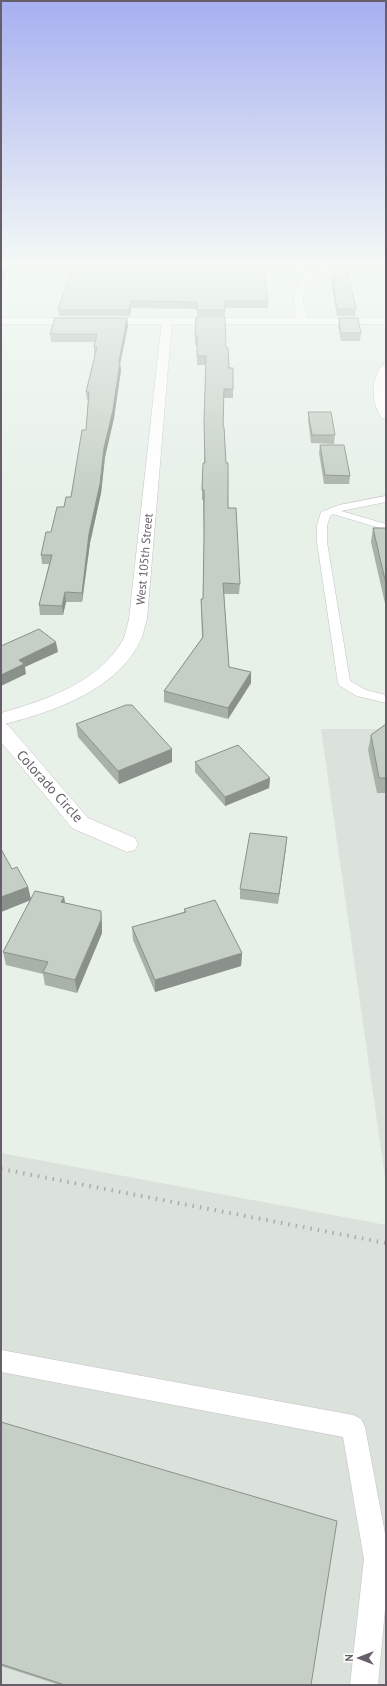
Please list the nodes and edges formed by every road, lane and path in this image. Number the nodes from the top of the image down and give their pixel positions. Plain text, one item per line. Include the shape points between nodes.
1 (165, 342) edge
2 (386, 368) edge
3 (386, 415) edge
4 (386, 499) edge
5 (332, 511) junction
6 (386, 527) edge
7 (386, 699) edge
8 (1, 719) edge
9 (1, 729) edge
10 (127, 844) dead end
11 (1, 1361) edge
12 (364, 1685) edge

1 - 8 street, West 105th Street via 138,619 132,639 119,658 99,676 73,693 41,708
2 - 3 street via 378,386
4 - 5 lane
5 - 6 lane
5 - 7 lane via 325,514 322,542 344,683 362,693
9 - 10 street, Colorado Circle via 80,823
11 - 12 lane via 353,1427 377,1559

